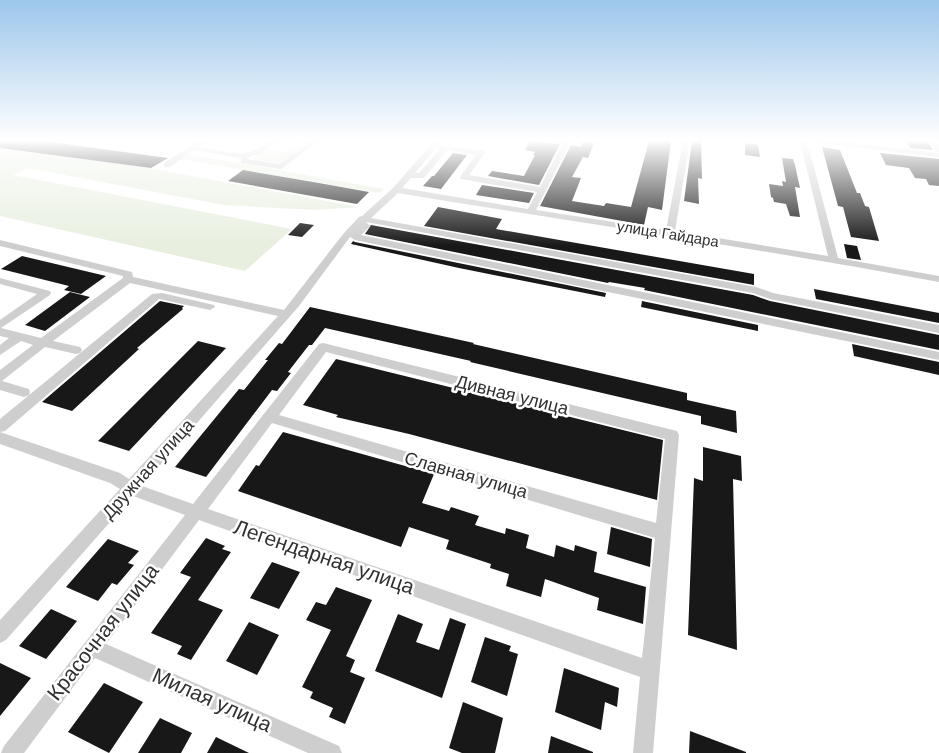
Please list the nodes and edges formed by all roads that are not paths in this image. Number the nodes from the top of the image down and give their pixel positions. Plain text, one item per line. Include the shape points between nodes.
1 (407, 176) edge
2 (465, 176) edge
3 (549, 176) edge
4 (681, 176) edge
5 (813, 176) edge
6 (396, 190) junction
7 (542, 190) junction
8 (530, 213) junction
9 (366, 220) junction
10 (670, 234) junction
11 (0, 243) edge
12 (833, 258) junction
13 (128, 279) junction
14 (939, 279) edge
15 (0, 281) edge
16 (214, 303) junction
17 (290, 308) junction
18 (0, 325) edge
19 (939, 329) edge
20 (0, 332) edge
21 (18, 338) junction
22 (44, 344) junction
23 (76, 350) dead end
24 (0, 351) edge
25 (939, 356) edge
26 (0, 377) edge
27 (0, 385) edge
28 (24, 392) dead end
29 (269, 417) junction
30 (0, 427) edge
31 (0, 438) edge
32 (131, 489) junction
33 (196, 512) junction
34 (663, 532) junction
35 (0, 634) edge
36 (92, 647) junction
37 (651, 671) junction
38 (10, 753) edge
39 (332, 753) edge
40 (643, 753) edge

1 - 6 street
2 - 7 street
3 - 7 street
4 - 10 street
5 - 12 street
6 - 8 street, улица Гайдара
6 - 9 street
7 - 8 street
8 - 10 street, улица Гайдара
9 - 17 street, Дружная улица via 347,235
9 - 19 street via 756,290 770,296
9 - 25 street via 355,236
10 - 12 street, улица Гайдара
11 - 13 street via 128,274
12 - 14 street, улица Гайдара
13 - 16 street
13 - 22 street
15 - 18 street via 46,293
16 - 17 street
16 - 30 street via 156,296
17 - 32 street, Дружная улица
20 - 21 street
21 - 22 street
21 - 24 street
22 - 23 street
22 - 26 street
27 - 28 street
29 - 33 street, Дивная улица
29 - 34 street, Славная улица
29 - 34 street, Дивная улица via 322,347 672,435
31 - 32 street, Легендарная улица via 115,478
32 - 33 street, Легендарная улица
32 - 35 street, Дружная улица
33 - 36 street, Красочная улица
33 - 37 street, Легендарная улица
34 - 37 street, Дивная улица
36 - 38 street, Красочная улица
36 - 39 street, Милая улица
37 - 40 street

